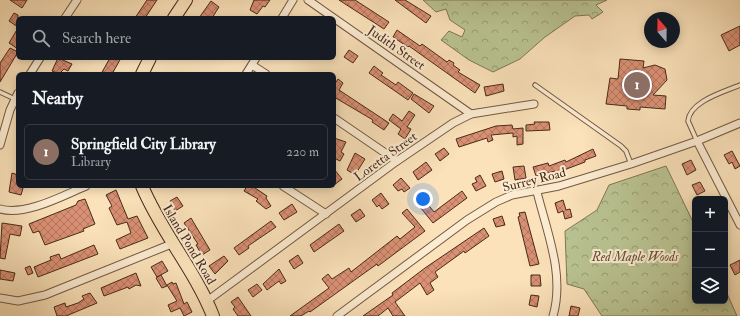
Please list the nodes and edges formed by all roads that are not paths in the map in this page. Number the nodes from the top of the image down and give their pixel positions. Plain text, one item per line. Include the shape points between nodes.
1 (77, 0) edge
2 (186, 0) edge
3 (293, 0) edge
4 (308, 0) edge
5 (66, 16) edge
6 (175, 16) edge
7 (283, 16) edge
8 (331, 16) edge
9 (336, 19) edge
10 (39, 60) edge
11 (149, 60) edge
12 (255, 60) edge
13 (252, 65) junction
14 (31, 72) edge
15 (143, 72) edge
16 (247, 72) edge
17 (263, 72) edge
18 (535, 85) dead end
19 (740, 85) edge
20 (0, 92) edge
21 (16, 96) edge
22 (534, 104) dead end
23 (471, 114) junction
24 (336, 119) edge
25 (740, 122) edge
26 (697, 141) junction
27 (0, 144) edge
28 (398, 161) junction
29 (631, 164) junction
30 (81, 188) edge
31 (143, 188) edge
32 (287, 188) edge
33 (537, 192) junction
34 (0, 209) edge
35 (326, 214) junction
36 (740, 225) edge
37 (174, 243) junction
38 (0, 298) edge
39 (207, 301) junction
40 (213, 316) edge
41 (337, 316) edge
42 (553, 316) edge

1 - 5 street
2 - 6 main road
3 - 7 street
4 - 8 street, Judith Street
9 - 23 street, Judith Street
10 - 14 street
11 - 15 main road
12 - 13 street
13 - 16 street
13 - 17 street
18 - 29 lane via 621,146
19 - 26 lane via 699,103 692,109 688,121
20 - 21 lane
21 - 27 street
22 - 23 street, Loretta Street
23 - 28 street, Loretta Street via 445,128
24 - 28 street
25 - 26 street, Surrey Road
26 - 29 street, Surrey Road
26 - 36 street
28 - 35 street, Loretta Street
29 - 33 street, Surrey Road
30 - 34 street via 27,209
31 - 37 main road, Island Pond Road
32 - 35 street
33 - 41 street, Surrey Road via 512,196 487,207
33 - 42 street via 556,272 557,294
35 - 39 street, Loretta Street
37 - 38 street via 45,295 18,301
37 - 39 main road, Island Pond Road
39 - 40 main road, Island Pond Road

